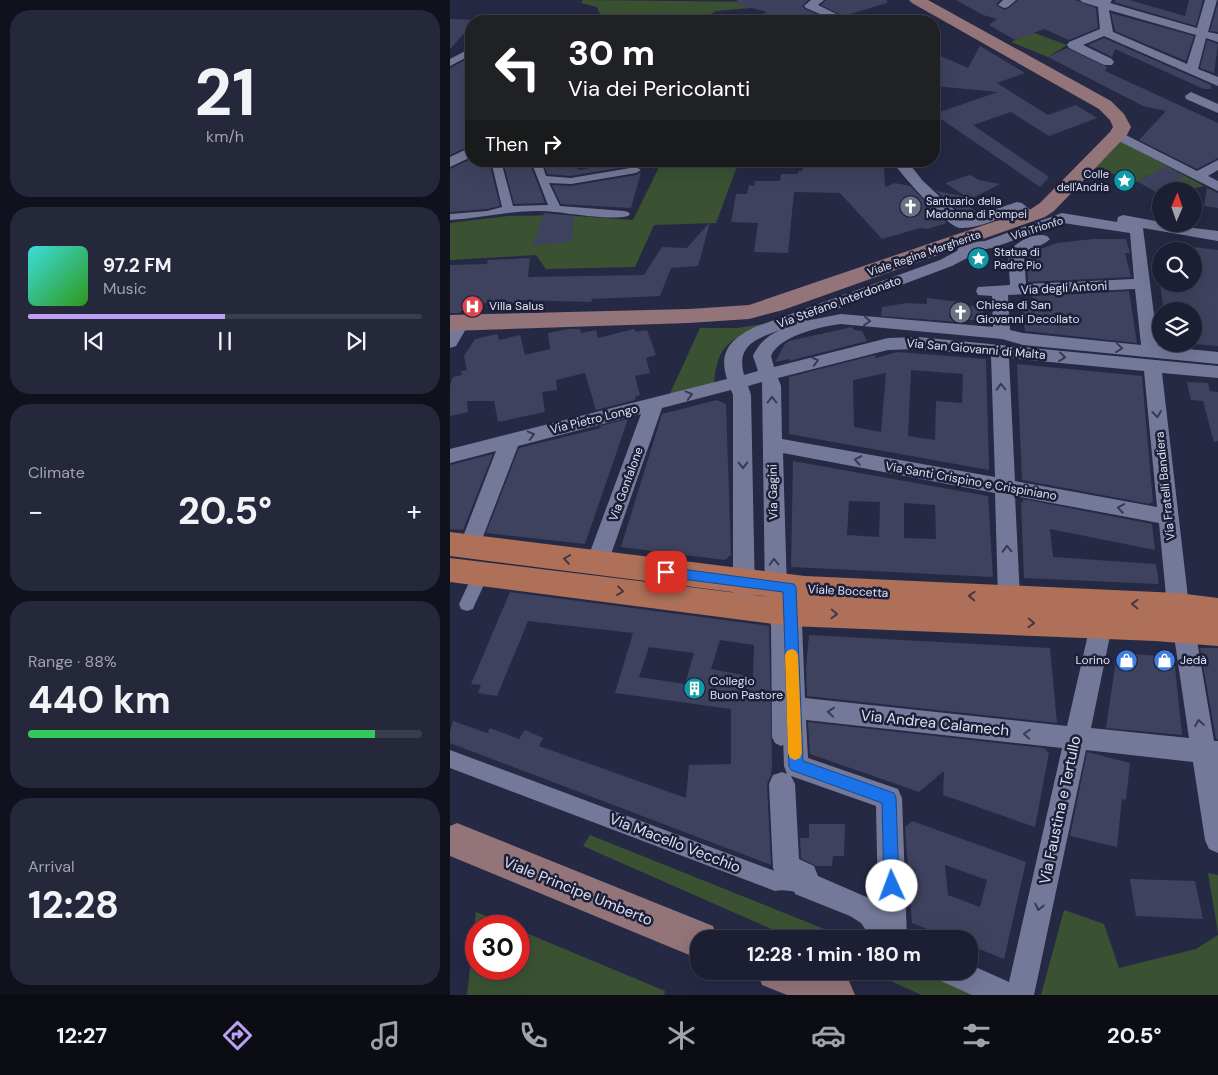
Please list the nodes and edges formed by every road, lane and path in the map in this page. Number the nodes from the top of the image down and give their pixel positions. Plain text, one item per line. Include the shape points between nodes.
1 (818, 0) edge
2 (917, 0) edge
3 (1086, 0) edge
4 (1211, 0) edge
5 (1105, 2) edge
6 (831, 15) edge
7 (1106, 31) junction
8 (1202, 34) junction
9 (1218, 38) edge
10 (465, 54) edge
11 (1108, 62) dead end
12 (450, 63) edge
13 (1192, 70) junction
14 (1218, 82) edge
15 (1190, 96) dead end
16 (1218, 109) edge
17 (1118, 135) junction
18 (465, 155) edge
19 (450, 163) edge
20 (1218, 164) edge
21 (498, 167) edge
22 (538, 167) edge
23 (581, 167) edge
24 (904, 167) edge
25 (636, 170) dead end
26 (1203, 173) dead end
27 (588, 178) junction
28 (542, 179) junction
29 (1218, 187) edge
30 (1047, 207) junction
31 (555, 208) junction
32 (508, 209) junction
33 (624, 214) dead end
34 (1030, 216) junction
35 (450, 217) edge
36 (1115, 226) junction
37 (1137, 230) joint
38 (1218, 236) edge
39 (964, 243) junction
40 (1143, 284) junction
41 (1018, 290) junction
42 (456, 323) edge
43 (1152, 333) edge
44 (450, 342) edge
45 (1001, 342) junction
46 (1152, 349) edge
47 (1202, 349) edge
48 (1218, 349) edge
49 (1155, 352) edge
50 (1163, 352) edge
51 (1176, 352) edge
52 (1218, 358) edge
53 (1218, 372) edge
54 (768, 374) junction
55 (737, 382) junction
56 (654, 404) junction
57 (510, 440) junction
58 (773, 444) junction
59 (450, 456) edge
60 (1005, 487) junction
61 (1169, 517) junction
62 (460, 545) edge
63 (597, 563) junction
64 (450, 570) edge
65 (481, 574) junction
66 (744, 595) junction
67 (1009, 598) junction
68 (783, 599) junction
69 (467, 604) dead end
70 (1218, 611) edge
71 (1181, 618) junction
72 (1100, 626) junction
73 (1218, 633) edge
74 (794, 708) junction
75 (781, 737) dead end
76 (1076, 739) junction
77 (1211, 752) edge
78 (450, 759) edge
79 (782, 784) dead end
80 (1218, 840) edge
81 (458, 841) dead end
82 (805, 884) junction
83 (882, 930) edge
84 (893, 930) edge
85 (690, 936) edge
86 (798, 980) edge
87 (971, 980) edge
88 (836, 995) edge
89 (1006, 995) edge
90 (1020, 995) edge

1 - 6 street via 810,6
2 - 17 main road via 1105,105 1120,122 1122,127
3 - 5 street
4 - 8 street
5 - 7 street
5 - 8 street
7 - 11 street via 1073,45
7 - 13 street
8 - 9 street
8 - 13 street
10 - 12 street
13 - 14 street
15 - 16 street
17 - 29 street
17 - 30 main road, Viale Regina Margherita
18 - 19 street
20 - 26 street
21 - 32 street
22 - 28 street
23 - 27 street
24 - 34 street via 959,224 971,223 1018,206
25 - 27 street
27 - 28 street via 571,181
28 - 31 street
30 - 34 main road, Viale Regina Margherita
30 - 38 street
31 - 32 street
31 - 33 street
32 - 35 street
34 - 39 main road, Viale Regina Margherita
36 - 37 street, Via Trionfo
36 - 39 street, Via Trionfo via 1062,218 987,245
36 - 41 street via 1063,231 1021,247 1015,256
37 - 40 street, Via Fratelli Bandiera
39 - 42 main road, Viale Regina Margherita via 749,312
39 - 55 street, Via Stefano Interdonato via 963,254 946,263 750,335 738,344 732,357
40 - 41 street, Via degli Antoni
40 - 43 street, Via Fratelli Bandiera
41 - 45 street, Via degli Antoni via 992,291
42 - 44 street
45 -> 46 street, Via San Giovanni di Malta
54 -> 45 street, Via San Giovanni di Malta via 888,344
54 -> 45 street, Via Gagini via 762,356 767,346 789,333 834,319
60 -> 45 street
47 - 48 street
49 -> 61 street, Via Fratelli Bandiera
50 - 53 street, Via San Giovanni di Malta
51 - 52 street
54 - 55 street, Via San Giovanni di Malta
58 -> 54 street, Via Gagini via 772,386
56 -> 55 street, Via Pietro Longo
55 -> 66 street via 742,395
57 -> 56 street, Via Pietro Longo
56 - 63 street, Via Gonfalone
57 - 59 street, Via Pietro Longo
57 - 62 street
60 -> 58 street, Via Santi Crispino e Crispiniano
68 -> 58 street, Via Gagini
61 -> 60 street, Via Santi Crispino e Crispiniano
67 -> 60 street
61 - 71 street, Via Fratelli Bandiera
63 -> 62 main road, Viale Boccetta
63 - 66 main road, Viale Boccetta
64 - 65 main road, Viale Boccetta
65 -> 66 main road, Viale Boccetta
65 - 69 street
66 - 68 main road, Viale Boccetta
67 -> 68 main road, Viale Boccetta
71 -> 67 main road, Viale Boccetta
68 -> 72 main road, Viale Boccetta
68 - 74 street, Via Gagini
68 - 75 street via 779,626
70 - 71 main road, Viale Boccetta
71 - 72 main road, Viale Boccetta
71 - 73 main road, Viale Boccetta
77 -> 71 street, Via Fratelli Bandiera
72 - 76 street, Via Faustina e Tertullo
76 -> 74 street, Via Andrea Calamech
74 - 84 street, Via Gagini via 796,766 889,798
76 - 77 street, Via Andrea Calamech
76 -> 90 street, Via Faustina e Tertullo
77 - 80 street, Via Fratelli Bandiera
78 - 82 street, Via Macello Vecchio via 775,881 782,879
79 - 82 street via 786,868 805,875
81 - 85 main road, Viale Principe Umberto
82 - 83 street, Via Macello Vecchio via 871,913
86 - 88 main road
87 - 89 street

